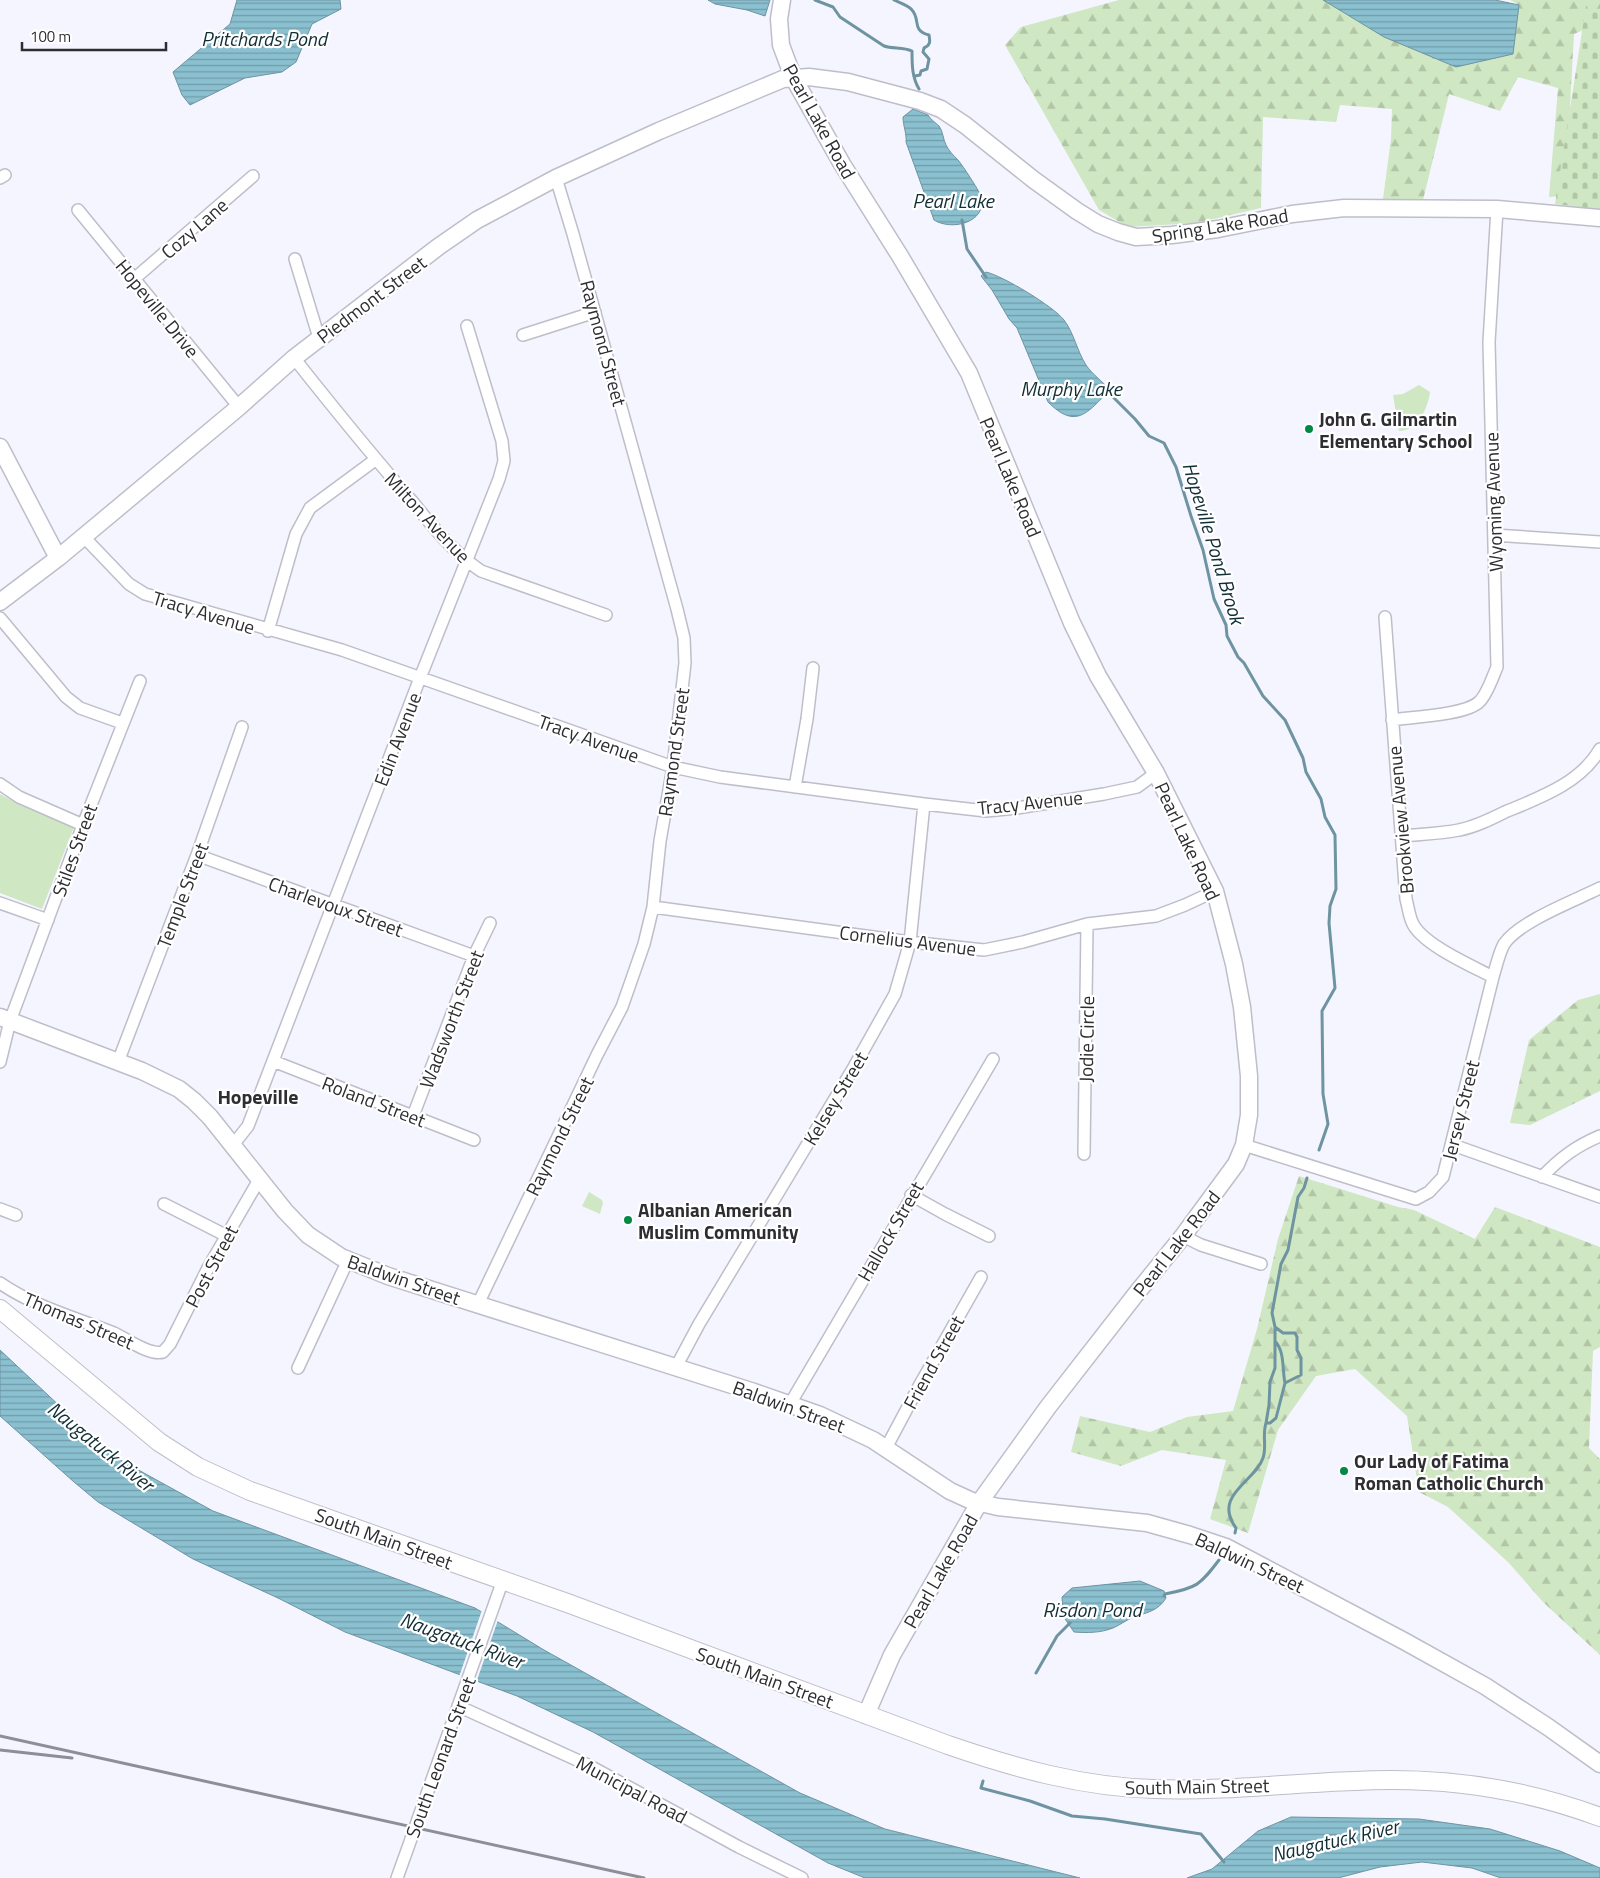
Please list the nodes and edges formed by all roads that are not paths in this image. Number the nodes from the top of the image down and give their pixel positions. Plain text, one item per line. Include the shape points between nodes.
1 (782, 0) edge
2 (793, 77) junction
3 (254, 176) dead end
4 (556, 178) junction
5 (1497, 209) junction
6 (78, 210) dead end
7 (1600, 218) edge
8 (295, 259) dead end
9 (134, 279) junction
10 (595, 312) junction
11 (467, 326) dead end
12 (523, 335) dead end
13 (320, 338) junction
14 (294, 358) junction
15 (239, 407) junction
16 (0, 446) edge
17 (376, 460) junction
18 (83, 536) junction
19 (1494, 536) junction
20 (1600, 542) edge
21 (58, 558) junction
22 (467, 562) junction
23 (0, 602) edge
24 (606, 615) dead end
25 (1385, 617) dead end
26 (0, 618) edge
27 (268, 630) junction
28 (813, 668) dead end
29 (420, 678) junction
30 (140, 681) dead end
31 (1392, 720) junction
32 (122, 723) junction
33 (242, 727) dead end
34 (1600, 750) edge
35 (673, 768) junction
36 (1156, 773) junction
37 (0, 784) edge
38 (796, 787) junction
39 (924, 804) junction
40 (83, 824) junction
41 (1401, 836) junction
42 (198, 855) junction
43 (1600, 888) edge
44 (1215, 891) junction
45 (0, 903) edge
46 (333, 905) junction
47 (653, 907) junction
48 (48, 920) junction
49 (490, 922) dead end
50 (1088, 924) junction
51 (910, 942) junction
52 (474, 956) junction
53 (1493, 977) junction
54 (5, 1019) edge
55 (993, 1059) dead end
56 (273, 1061) junction
57 (0, 1062) edge
58 (118, 1062) junction
59 (413, 1116) junction
60 (1600, 1136) edge
61 (474, 1140) dead end
62 (233, 1145) junction
63 (1244, 1145) junction
64 (1453, 1145) junction
65 (1084, 1154) dead end
66 (1542, 1177) junction
67 (260, 1178) junction
68 (911, 1195) junction
69 (1600, 1198) edge
70 (164, 1204) dead end
71 (0, 1209) edge
72 (16, 1215) dead end
73 (227, 1236) junction
74 (989, 1236) dead end
75 (1183, 1236) junction
76 (348, 1260) junction
77 (1261, 1264) dead end
78 (981, 1277) dead end
79 (0, 1282) edge
80 (478, 1304) junction
81 (0, 1309) edge
82 (161, 1353) joint
83 (676, 1367) junction
84 (298, 1368) dead end
85 (790, 1404) junction
86 (886, 1448) junction
87 (979, 1503) junction
88 (503, 1580) junction
89 (458, 1706) junction
90 (866, 1714) junction
91 (1600, 1764) edge
92 (1600, 1817) edge
93 (397, 1878) edge
94 (802, 1878) edge

1 - 2 main road, Pearl Lake Road via 779,19 781,45
2 - 4 main road, Piedmont Street via 659,130
2 - 5 main road, Spring Lake Road via 848,82 941,109 1077,211 1098,224 1136,237 1191,233 1344,208
2 - 36 main road, Pearl Lake Road via 969,373 1072,623 1098,676
3 - 9 street, Cozy Lane
4 - 10 street, Raymond Street
4 - 13 main road, Piedmont Street via 477,220
5 - 7 main road, Spring Lake Road
5 - 19 street, Wyoming Avenue via 1489,342
6 - 9 street, Hopeville Drive
8 - 13 street
9 - 15 street, Hopeville Drive
10 - 12 street
10 - 35 street, Raymond Street via 684,638 685,663
11 - 22 street, Edin Avenue via 502,441 504,461
13 - 14 main road, Piedmont Street
14 - 15 main road, Piedmont Street
14 - 17 street, Milton Avenue
15 - 18 main road, Piedmont Street
16 - 21 main road
17 - 22 street, Milton Avenue
17 - 27 street via 310,508 296,534
18 - 21 main road, Piedmont Street
18 - 27 street, Tracy Avenue via 129,584 145,594
19 - 20 street
19 - 31 street, Wyoming Avenue via 1497,667 1490,684 1479,702 1461,710
21 - 23 main road, Piedmont Street
22 - 24 street, Milton Avenue
22 - 29 street, Edin Avenue
25 - 31 street, Brookview Avenue
26 - 32 street via 66,697 80,708
27 - 29 street, Tracy Avenue via 342,650
28 - 38 street
29 - 35 street, Tracy Avenue
29 - 46 street, Edin Avenue
30 - 32 street, Stiles Street
31 - 41 street, Brookview Avenue
32 - 40 street, Stiles Street
33 - 42 street, Temple Street
34 - 41 street via 1580,774 1562,786 1484,822 1459,830
35 - 38 street, Tracy Avenue
35 - 47 street, Raymond Street
36 - 39 street, Tracy Avenue via 1137,787 1017,808 986,811
36 - 44 main road, Pearl Lake Road
37 - 40 street via 18,797
38 - 39 street, Tracy Avenue
39 - 51 street, Kelsey Street
40 - 48 street, Stiles Street
41 - 53 street, Brookview Avenue via 1406,899 1412,924 1447,954
42 - 46 street, Charlevoux Street
42 - 58 street, Temple Street
43 - 53 street, Jersey Street via 1514,933 1503,945
44 - 50 street, Cornelius Avenue via 1156,916
44 - 63 main road, Pearl Lake Road via 1242,1007 1249,1076 1249,1114
45 - 48 street
46 - 52 street, Charlevoux Street
46 - 56 street, Edin Avenue
47 - 51 street, Cornelius Avenue
47 - 80 street, Raymond Street via 636,971 622,1007
48 - 54 street, Stiles Street
49 - 52 street, Wadsworth Street
50 - 51 street, Cornelius Avenue via 984,950
50 - 65 street, Jodie Circle
51 - 83 street, Kelsey Street via 895,994 883,1017
52 - 59 street, Wadsworth Street
53 - 64 street, Jersey Street
54 - 57 street, Stiles Street
54 - 58 main road, Baldwin Street
55 - 68 street, Hallock Street
56 - 59 street, Roland Street
56 - 62 street, Edin Avenue via 248,1126
58 - 62 main road, Baldwin Street via 179,1090 199,1106
59 - 61 street, Roland Street
60 - 66 street via 1559,1158
62 - 67 main road, Baldwin Street
63 - 64 street, Jersey Street via 1416,1198 1429,1192 1443,1177
63 - 75 main road, Pearl Lake Road via 1236,1164
64 - 66 street
66 - 69 street
67 - 73 street, Post Street
67 - 76 main road, Baldwin Street via 302,1229 327,1249
68 - 74 street
68 - 85 street, Hallock Street
70 - 73 street
71 - 72 street
73 - 82 street, Post Street via 170,1344
75 - 77 street
75 - 87 main road, Pearl Lake Road via 1048,1407
76 - 80 main road, Baldwin Street
76 - 84 street
78 - 86 street, Friend Street
79 - 82 street, Thomas Street via 44,1308
80 - 83 main road, Baldwin Street
81 - 88 main road, South Main Street via 150,1436 190,1463 271,1499
83 - 85 main road, Baldwin Street
85 - 86 main road, Baldwin Street via 839,1422
86 - 87 main road, Baldwin Street via 950,1491
87 - 90 main road, Pearl Lake Road via 892,1655
87 - 91 main road, Baldwin Street via 1146,1523 1226,1547 1477,1682 1542,1722
88 - 89 street, South Leonard Street
88 - 90 main road, South Main Street
89 - 93 street, South Leonard Street, bridge
89 - 94 street, Municipal Road via 588,1765
90 - 92 main road, South Main Street via 1001,1762 1088,1784 1182,1790 1364,1780 1437,1782 1522,1793

